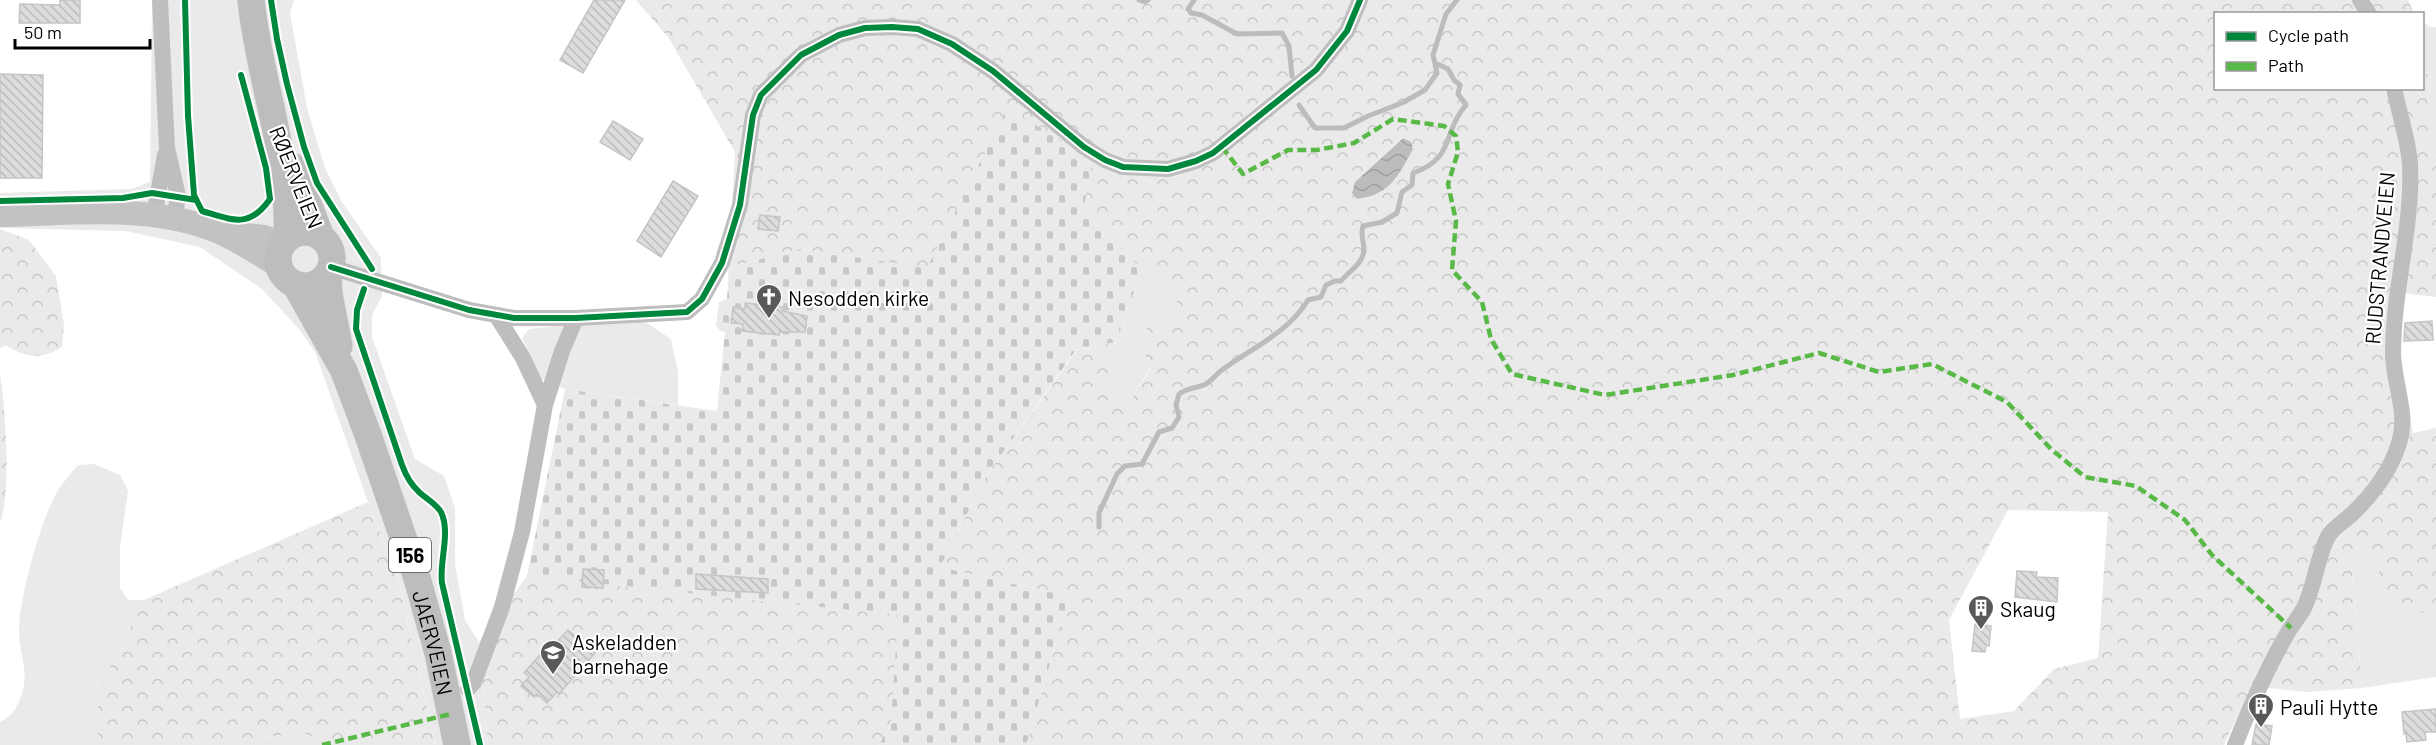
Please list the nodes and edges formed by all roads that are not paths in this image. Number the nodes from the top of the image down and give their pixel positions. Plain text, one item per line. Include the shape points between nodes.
1 (160, 0) edge
2 (251, 0) edge
3 (1360, 0) edge
4 (2394, 90) edge
5 (272, 116) junction
6 (0, 215) edge
7 (164, 218) junction
8 (321, 237) junction
9 (286, 258) junction
10 (329, 270) junction
11 (496, 315) junction
12 (576, 318) junction
13 (344, 371) junction
14 (545, 405) junction
15 (468, 689) dead end
16 (458, 745) edge
17 (2235, 745) edge

1 - 7 street via 167,148 178,196
2 - 5 main road, RØERVEIEN / 156
3 - 12 street via 1347,31 1316,70 1213,153 1168,169 1123,167 1105,160 993,71 931,33 892,27 865,28 839,35 801,55 761,94 753,115 740,205 722,263 702,299 687,312
4 - 17 street, RUDSTRANDVEIEN via 2410,175 2393,340 2403,430 2381,480 2365,501 2330,532 2307,602 2265,676
5 - 8 main road, RØERVEIEN / 156
5 - 9 main road, RØERVEIEN / 156 via 288,197
6 - 7 main road via 106,213
7 - 9 main road via 220,232 264,237
8 - 9 main road via 304,232
8 - 10 main road, 156 via 330,248
9 - 10 main road via 312,286
9 - 13 main road, JAERVEIEN / 156
10 - 11 street
10 - 13 main road, JAERVEIEN / 156 via 328,294
11 - 12 street
11 - 14 street via 523,358
12 - 14 street
13 - 16 main road, JAERVEIEN / 156 via 417,578
14 - 15 street via 522,532 502,607

